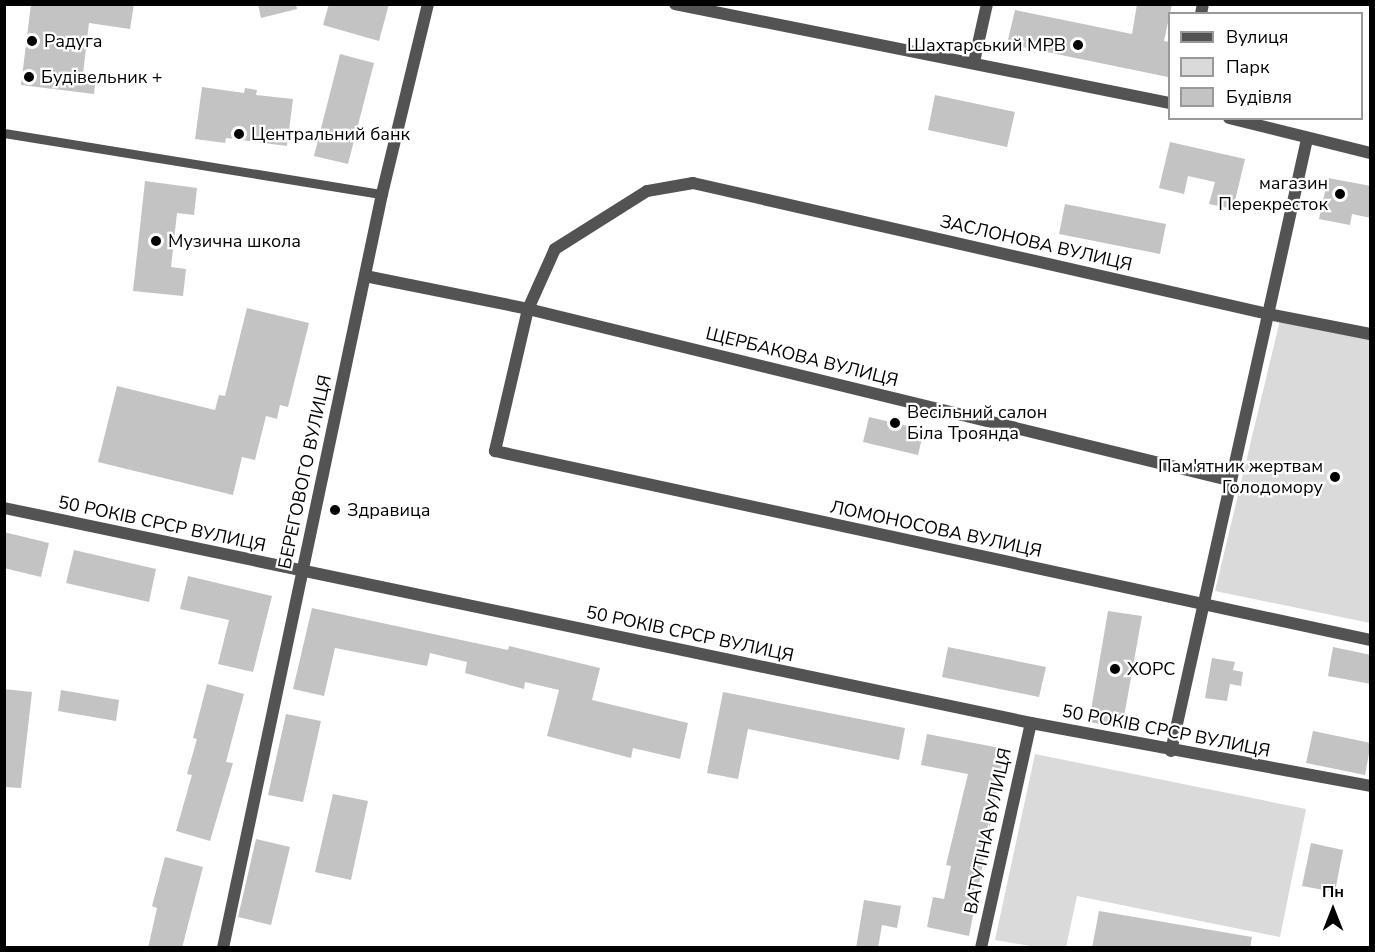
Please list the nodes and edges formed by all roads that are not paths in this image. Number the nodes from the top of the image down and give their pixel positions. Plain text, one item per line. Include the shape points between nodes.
1 (428, 4) edge
2 (675, 4) edge
3 (987, 4) edge
4 (974, 62) junction
5 (1168, 104) edge
6 (1236, 120) edge
7 (4, 133) edge
8 (1307, 139) junction
9 (1371, 153) edge
10 (382, 194) junction
11 (365, 276) junction
12 (528, 309) junction
13 (1268, 314) junction
14 (1371, 334) edge
15 (1229, 480) junction
16 (4, 508) edge
17 (302, 572) junction
18 (1202, 605) junction
19 (1371, 640) edge
20 (1031, 723) junction
21 (1171, 751) junction
22 (1371, 786) edge
23 (223, 948) edge
24 (981, 948) edge

1 - 10 street, БЕРЕГОВОГО ВУЛИЦЯ
2 - 4 street
3 - 4 street
4 - 5 street
6 - 8 street
7 - 10 lane
8 - 9 street
8 - 13 street
10 - 11 street, БЕРЕГОВОГО ВУЛИЦЯ
11 - 12 street, ЩЕРБАКОВА ВУЛИЦЯ
11 - 17 street, БЕРЕГОВОГО ВУЛИЦЯ
12 - 13 street, ЗАСЛОНОВА ВУЛИЦЯ via 555,249 647,191 693,183
12 - 15 street, ЩЕРБАКОВА ВУЛИЦЯ
12 - 18 street, ЛОМОНОСОВА ВУЛИЦЯ via 495,451
13 - 14 street, ЗАСЛОНОВА ВУЛИЦЯ
13 - 15 street
15 - 18 street
16 - 17 street, 50 РОКІВ СРСР ВУЛИЦЯ
17 - 20 street, 50 РОКІВ СРСР ВУЛИЦЯ
17 - 23 street, БЕРЕГОВОГО ВУЛИЦЯ
18 - 19 street, ЛОМОНОСОВА ВУЛИЦЯ
18 - 21 street
20 - 21 street, 50 РОКІВ СРСР ВУЛИЦЯ
20 - 24 street, ВАТУТІНА ВУЛИЦЯ
21 - 22 street, 50 РОКІВ СРСР ВУЛИЦЯ

